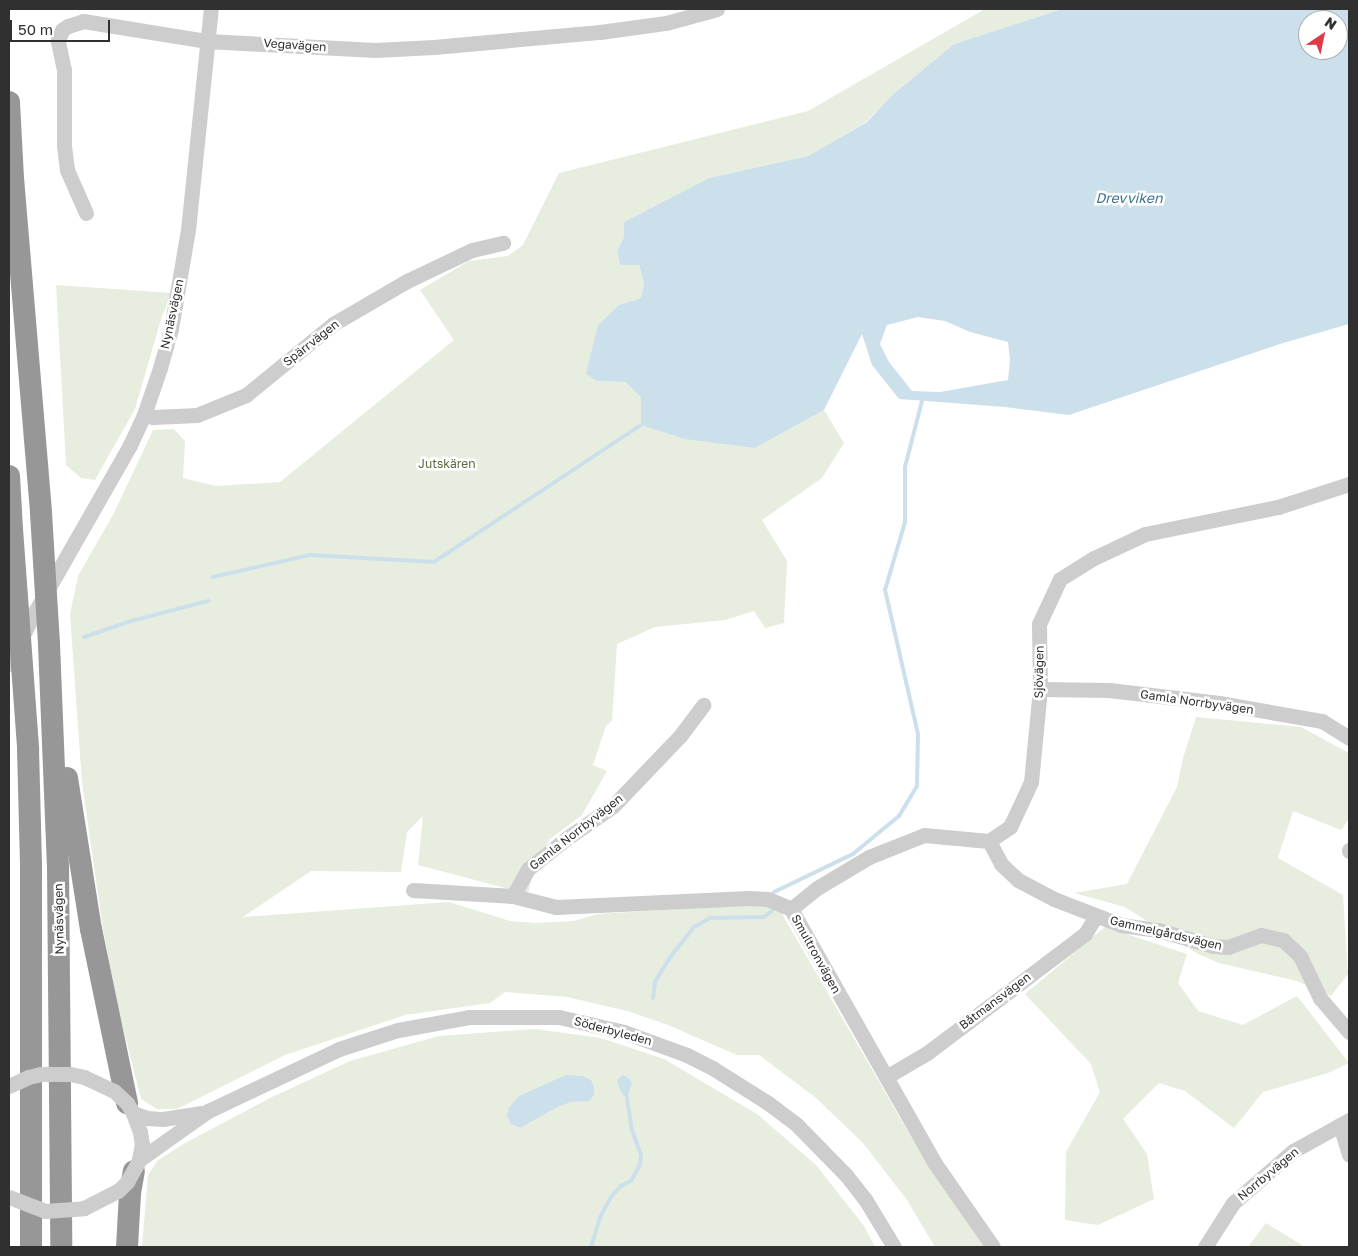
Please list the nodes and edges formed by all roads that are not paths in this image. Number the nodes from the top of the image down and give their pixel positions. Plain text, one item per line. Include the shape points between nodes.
1 (211, 9) edge
2 (717, 9) edge
3 (207, 41) junction
4 (9, 102) edge
5 (86, 212) dead end
6 (503, 243) dead end
7 (144, 415) junction
8 (9, 476) edge
9 (1349, 484) edge
10 (9, 664) edge
11 (1040, 689) junction
12 (703, 705) dead end
13 (56, 722) junction
14 (1349, 738) edge
15 (989, 842) junction
16 (413, 890) dead end
17 (513, 896) junction
18 (791, 909) junction
19 (1096, 916) junction
20 (1349, 1032) edge
21 (886, 1077) junction
22 (9, 1086) edge
23 (130, 1108) junction
24 (208, 1111) junction
25 (1345, 1123) edge
26 (1349, 1155) edge
27 (137, 1166) junction
28 (9, 1197) edge
29 (31, 1247) edge
30 (61, 1247) edge
31 (127, 1247) edge
32 (894, 1247) edge
33 (993, 1247) edge
34 (1205, 1247) edge

1 - 3 street, Nynäsvägen
2 - 3 street, Vegavägen via 666,23 600,32 434,47 375,50
3 - 5 street, Vegavägen via 83,21 62,30 58,41 64,70 67,170
3 - 7 street, Nynäsvägen via 188,230 171,329
4 - 13 highway, Nynäsvägen, bridge
6 - 7 street, Spärrvägen via 472,250 407,281 333,324 246,395 197,415
7 - 10 street, Nynäsvägen via 130,446 36,608
8 - 29 highway, bridge via 28,749
9 - 11 street, Sjövägen via 1278,507 1145,534 1094,558 1060,579 1039,624
11 - 14 street, Gamla Norrbyvägen via 1109,690 1219,703 1322,721
11 - 15 street, Sjövägen via 1031,782 1010,827
12 - 17 street, Gamla Norrbyvägen via 680,736 613,806 528,869
13 - 23 highway via 81,875
13 - 30 highway, Nynäsvägen
15 - 18 street via 924,834 869,858 816,888
15 - 19 street, Gammelgårdsvägen via 1001,864 1018,880
16 - 17 street, Smultronvägen
17 - 18 street, Smultronvägen via 556,907 749,898 768,899
18 - 21 street, Smultronvägen
19 - 20 street, Gammelgårdsvägen via 1213,946 1228,947 1261,935 1283,940 1300,956 1320,998
19 - 21 street, Båtmansvägen via 1085,934 927,1053
21 - 33 street, Smultronvägen via 934,1162
22 - 23 street, bridge via 41,1074 70,1074 100,1083 114,1091
23 - 24 street, Söderbyleden via 148,1118 163,1120
23 - 27 street via 142,1144
24 - 27 street, Söderbyleden
24 - 32 street, Söderbyleden via 338,1049 398,1030 469,1017 559,1017 624,1032 687,1055 714,1069 796,1124 865,1200
25 - 26 street
25 - 34 street, Norrbyvägen via 1293,1151 1233,1203
27 - 28 street, Söderbyleden, bridge via 118,1191 84,1208 45,1211
27 - 31 highway via 130,1193

